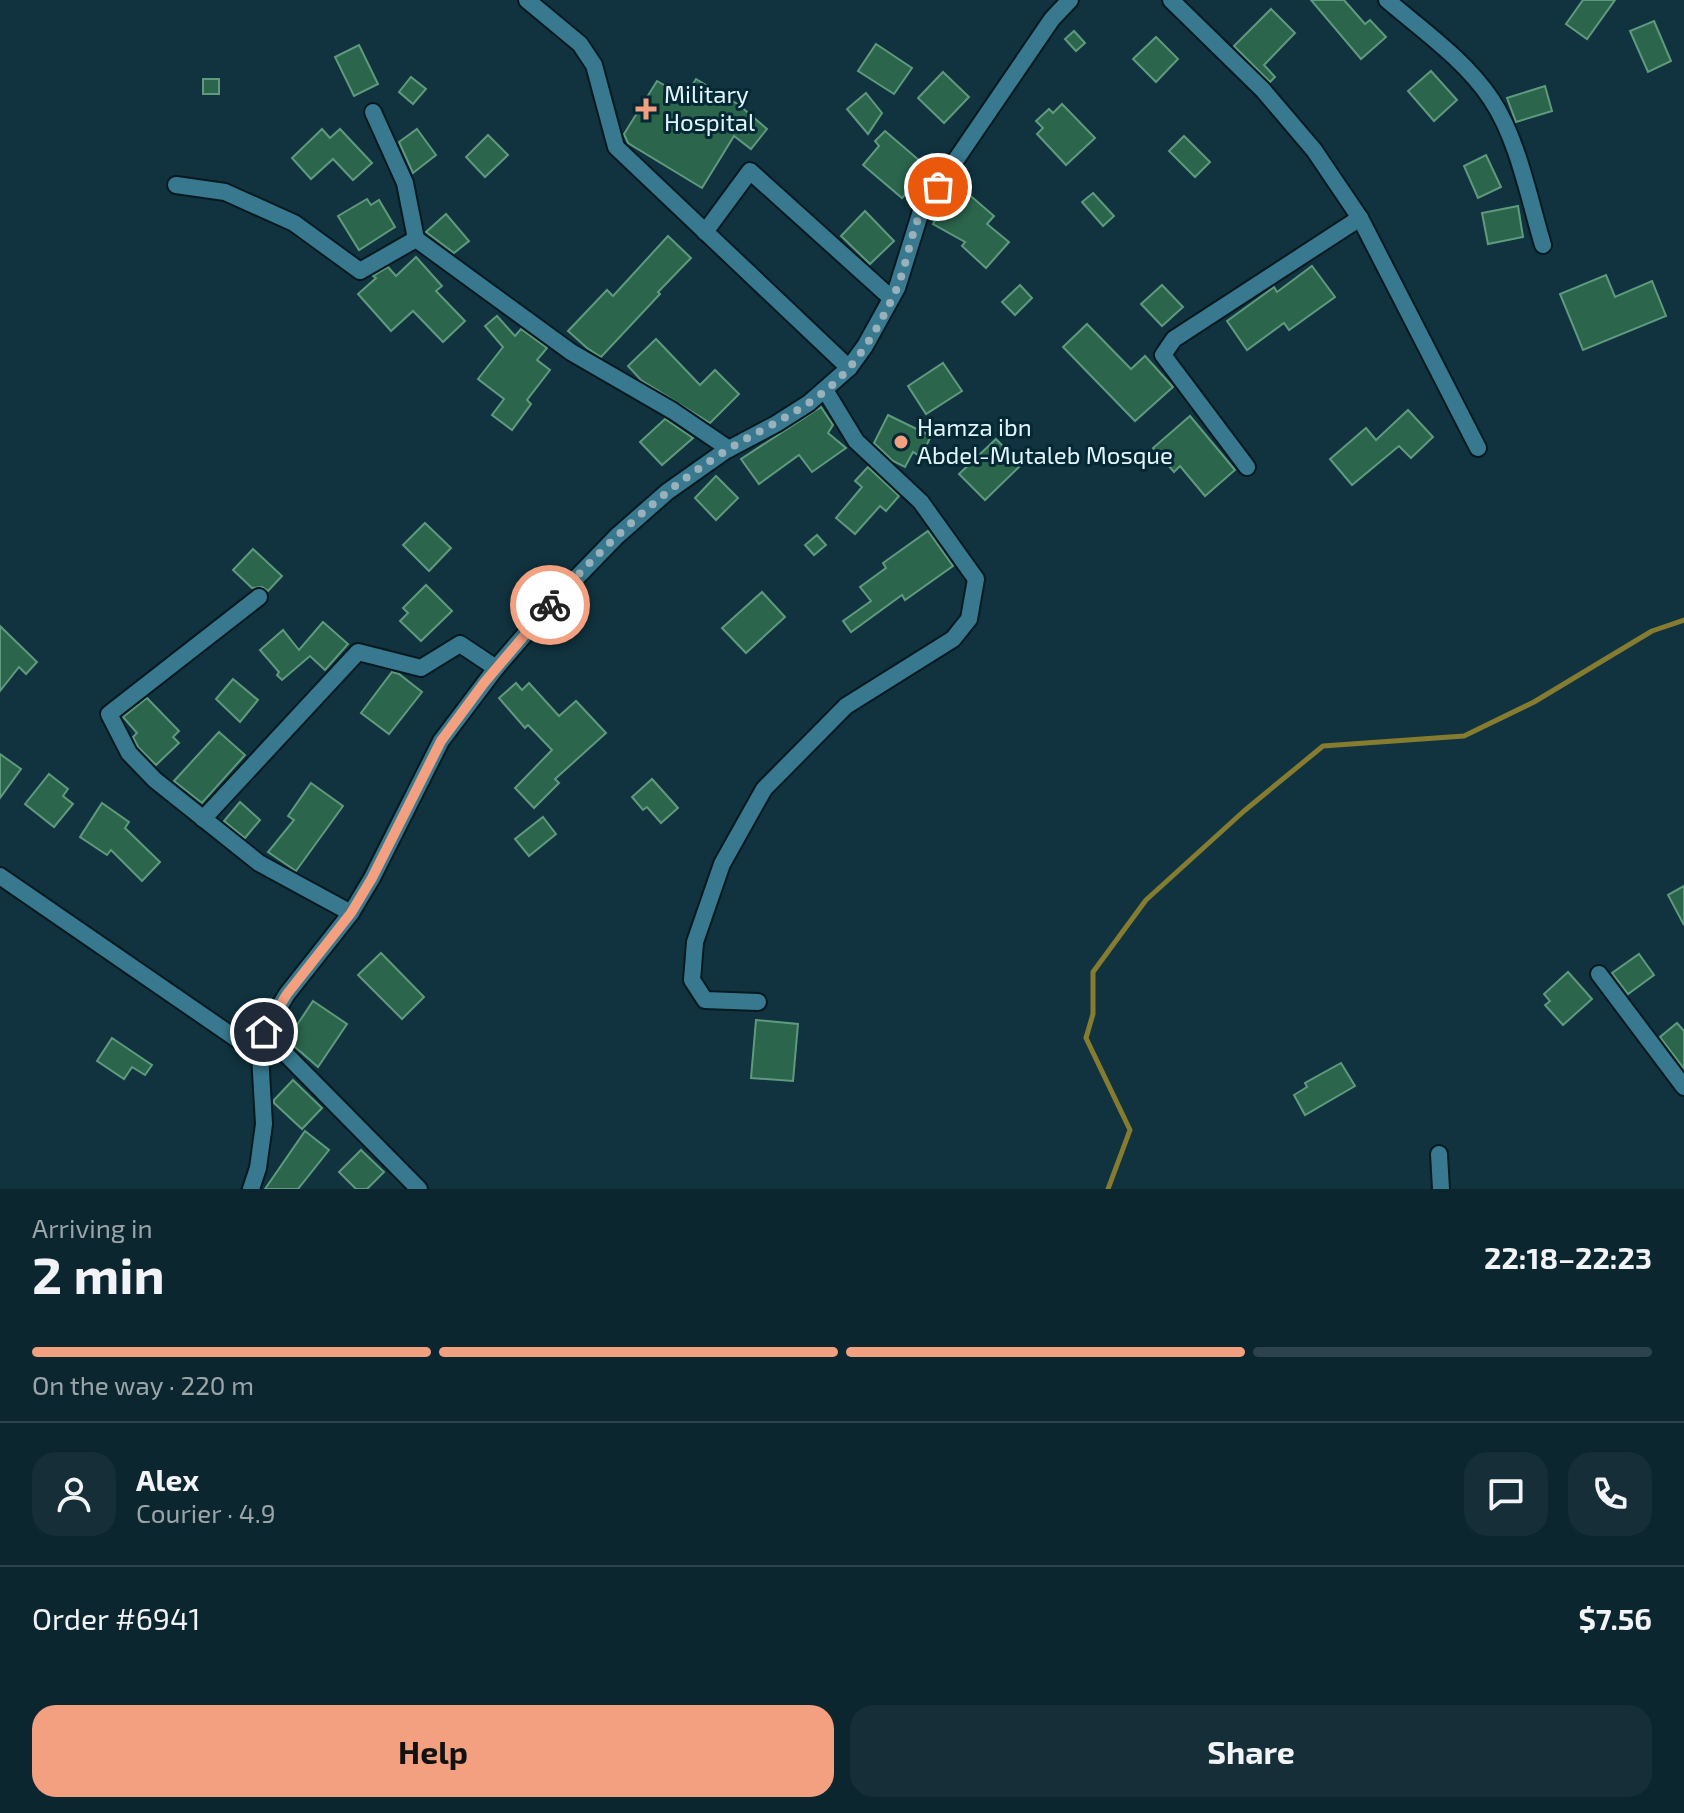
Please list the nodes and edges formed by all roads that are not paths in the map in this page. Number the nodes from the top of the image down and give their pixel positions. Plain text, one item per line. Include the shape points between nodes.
1 (527, 0) edge
2 (1070, 0) edge
3 (1171, 0) edge
4 (1387, 0) edge
5 (373, 112) dead end
6 (176, 185) dead end
7 (1360, 218) junction
8 (705, 232) junction
9 (416, 239) junction
10 (1543, 245) dead end
11 (891, 298) junction
12 (849, 368) junction
13 (825, 390) junction
14 (1478, 448) dead end
15 (729, 449) junction
16 (1247, 467) dead end
17 (259, 597) dead end
18 (496, 668) junction
19 (203, 819) junction
20 (0, 876) edge
21 (351, 913) junction
22 (1599, 974) dead end
23 (758, 1002) dead end
24 (264, 1032) junction
25 (260, 1055) junction
26 (1684, 1087) edge
27 (1439, 1154) dead end
28 (251, 1189) edge
29 (419, 1189) edge
30 (1441, 1189) edge

1 - 8 street via 580,44 594,65 616,147
2 - 11 street via 921,211
3 - 7 street via 1263,90 1314,150
4 - 10 street via 1460,63 1490,97 1506,125
5 - 9 street via 405,183
6 - 9 street via 225,192 294,223 360,271
7 - 14 street
7 - 16 street via 1174,339 1163,355
8 - 11 street via 750,171
8 - 12 street
9 - 15 street via 571,352
11 - 12 street
12 - 13 street
13 - 15 street
13 - 23 street via 856,441 921,502 976,579 969,619 953,639 846,706 764,789 722,864 695,942 692,980 705,1000
15 - 18 street via 667,492 617,536
17 - 19 street via 109,714 129,753
18 - 19 street via 460,644 421,668 358,652
18 - 21 street via 441,741
19 - 21 street via 259,863
20 - 25 street
21 - 24 street
22 - 26 street
24 - 25 street
24 - 29 street
25 - 28 street via 264,1124
27 - 30 street

